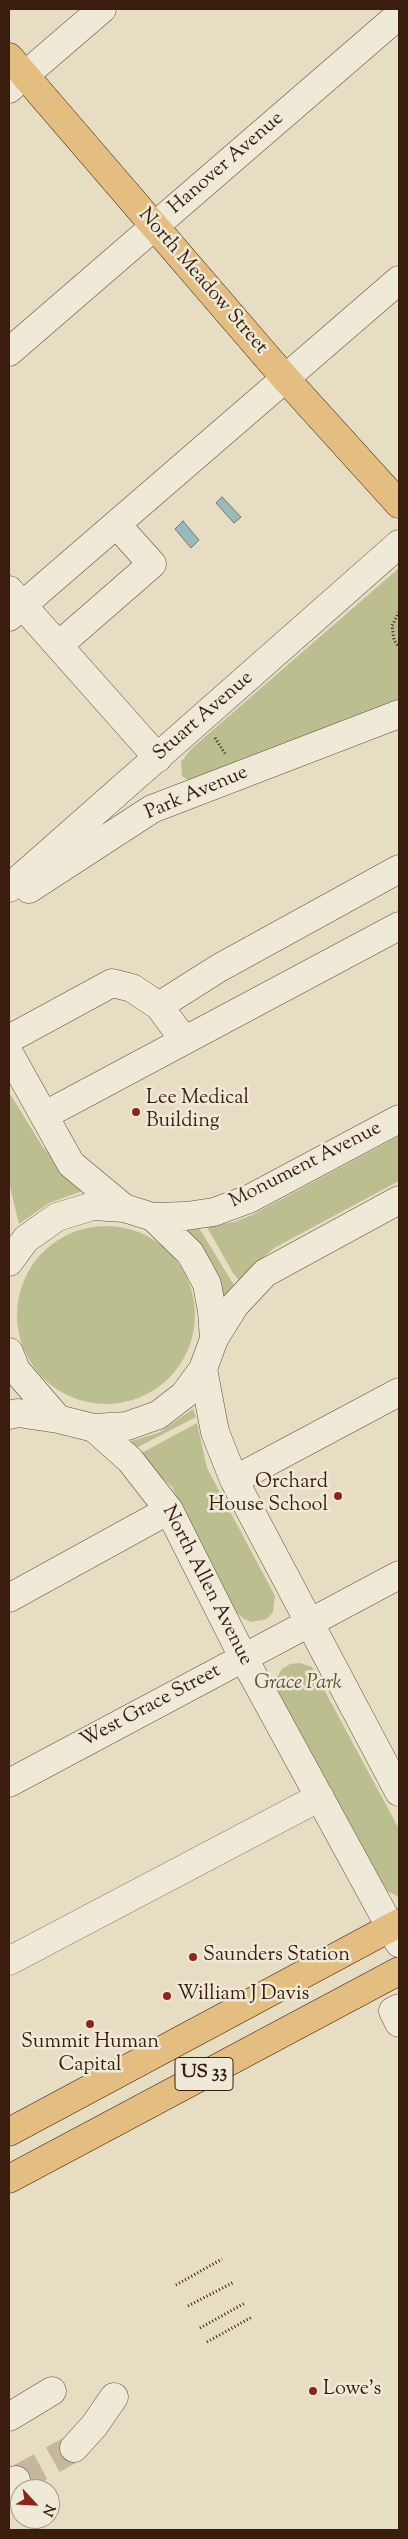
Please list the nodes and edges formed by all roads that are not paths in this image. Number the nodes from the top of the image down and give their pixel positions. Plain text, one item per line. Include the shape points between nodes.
1 (102, 9) edge
2 (399, 15) edge
3 (14, 74) edge
4 (154, 227) junction
5 (399, 280) edge
6 (9, 352) edge
7 (286, 378) junction
8 (399, 504) edge
9 (117, 525) junction
10 (399, 544) edge
11 (13, 604) edge
12 (59, 645) junction
13 (399, 714) edge
14 (158, 758) junction
15 (399, 869) edge
16 (9, 888) edge
17 (9, 902) edge
18 (399, 926) edge
19 (159, 1006) junction
20 (9, 1039) edge
21 (184, 1040) junction
22 (9, 1054) edge
23 (45, 1115) junction
24 (399, 1119) edge
25 (399, 1200) edge
26 (124, 1208) junction
27 (153, 1217) junction
28 (9, 1262) edge
29 (214, 1339) junction
30 (9, 1352) edge
31 (203, 1369) junction
32 (399, 1392) edge
33 (9, 1415) edge
34 (58, 1419) junction
35 (94, 1428) junction
36 (234, 1480) junction
37 (169, 1510) junction
38 (399, 1575) edge
39 (9, 1598) edge
40 (309, 1623) junction
41 (243, 1657) junction
42 (392, 1762) edge
43 (9, 1783) edge
44 (399, 1790) edge
45 (320, 1797) junction
46 (396, 1931) edge
47 (9, 1961) edge
48 (399, 1971) edge
49 (399, 2008) edge
50 (399, 2023) edge
51 (9, 2132) edge
52 (9, 2178) edge
53 (52, 2391) dead end
54 (114, 2397) dead end
55 (9, 2417) edge
56 (74, 2448) tunnel mouth

1 - 3 street
2 - 4 street, Hanover Avenue
3 - 4 main road, North Meadow Street
4 - 6 street, Hanover Avenue
4 - 7 main road, North Meadow Street
5 - 7 street
7 - 8 main road, North Meadow Street
7 - 9 street
9 - 11 street
9 - 12 street via 152,564
10 - 14 street, Stuart Avenue
11 - 12 street
12 - 14 street
13 - 17 street, Park Avenue via 152,809
14 - 16 street, Stuart Avenue
15 - 19 street via 219,968
18 - 21 street
19 - 20 street via 132,988 112,983
19 - 21 street
21 - 23 street
22 - 23 street
23 - 26 street via 71,1164
24 - 27 street, Monument Avenue via 249,1199 214,1212
25 - 29 street via 265,1274 235,1305
26 - 27 street
26 - 28 street via 93,1206 57,1217 26,1239
27 - 29 street via 185,1248 207,1284
29 - 31 street
30 - 34 street via 16,1370
31 - 35 street via 184,1395 158,1415 127,1426
31 - 36 street via 215,1432
32 - 36 street
33 - 34 street via 18,1413
34 - 35 street
35 - 37 street, North Allen Avenue via 130,1460
36 - 40 street
37 - 39 street
37 - 41 street, North Allen Avenue
38 - 40 street, West Grace Street
40 - 41 street, West Grace Street
40 - 42 street
41 - 43 street, West Grace Street
41 - 45 street, North Allen Avenue
42 - 44 street
45 - 46 street, North Allen Avenue
45 - 47 street
46 - 51 main road, US 33
48 - 52 main road, US 33
49 - 50 street via 393,2011
53 - 55 street
54 - 56 street

